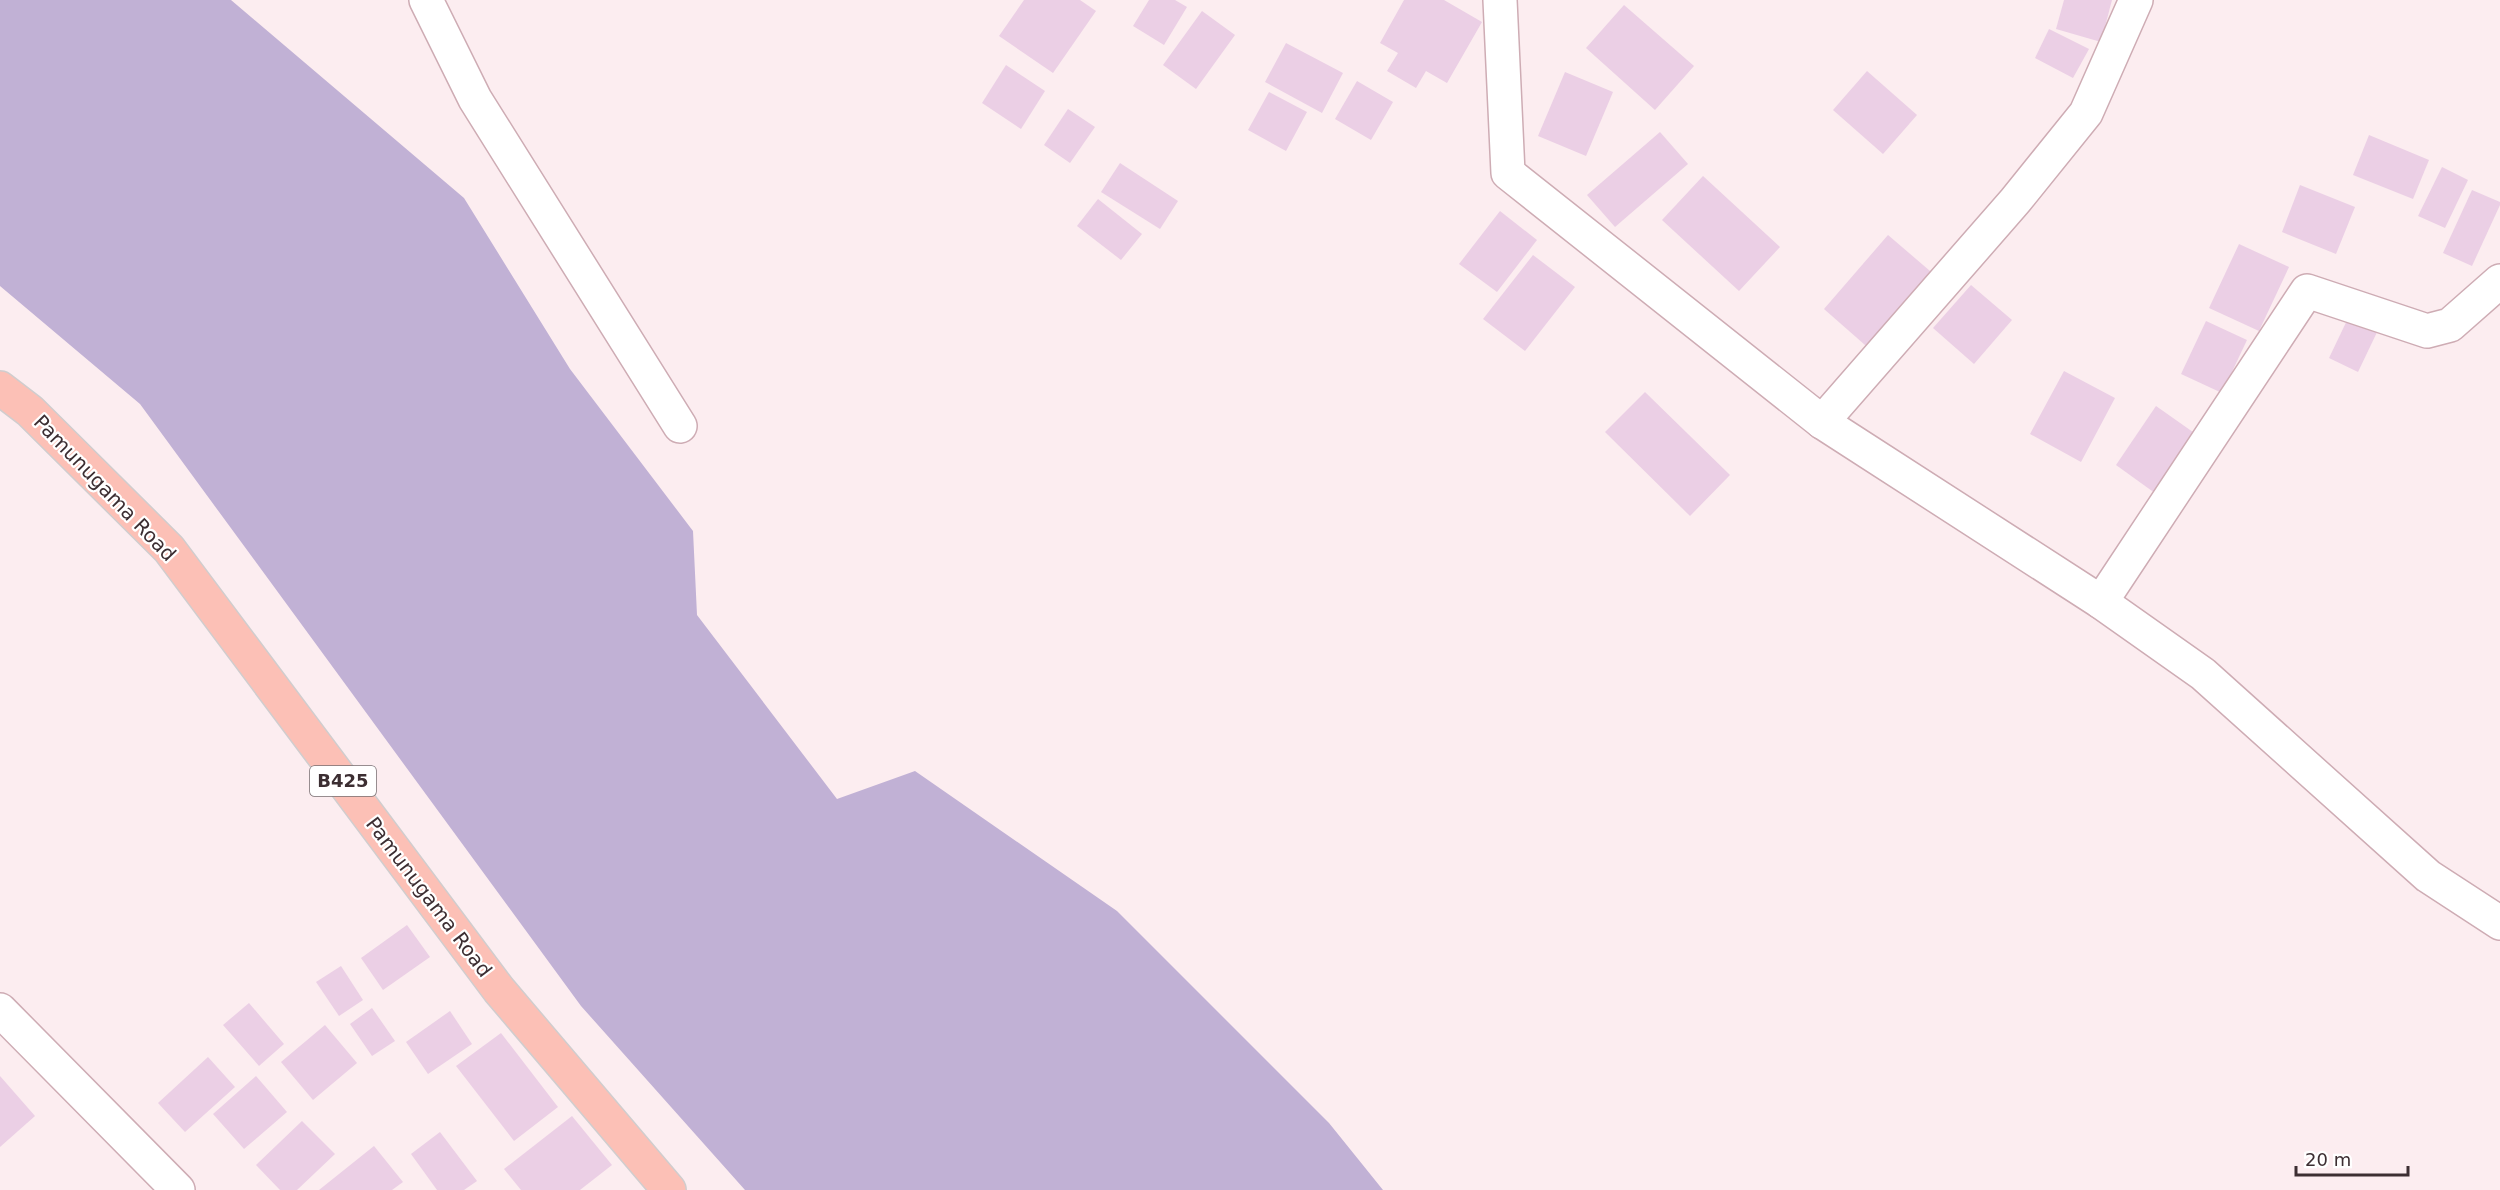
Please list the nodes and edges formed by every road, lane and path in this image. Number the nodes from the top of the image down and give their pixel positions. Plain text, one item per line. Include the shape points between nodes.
1 (426, 0) edge
2 (1500, 0) edge
3 (2136, 0) edge
4 (2500, 281) edge
5 (0, 388) edge
6 (1822, 422) junction
7 (680, 426) dead end
8 (2100, 602) junction
9 (2500, 923) edge
10 (0, 1010) edge
11 (178, 1190) edge
12 (669, 1190) edge

1 - 7 street via 475,99
2 - 6 street via 1508,173
3 - 6 street via 2086,113 2015,201
4 - 8 street via 2450,325 2427,331 2307,291
5 - 12 main road, Pamunugama Road / B425 via 30,411 169,549 499,990
6 - 8 street
8 - 9 street via 2203,674 2428,876
10 - 11 street

